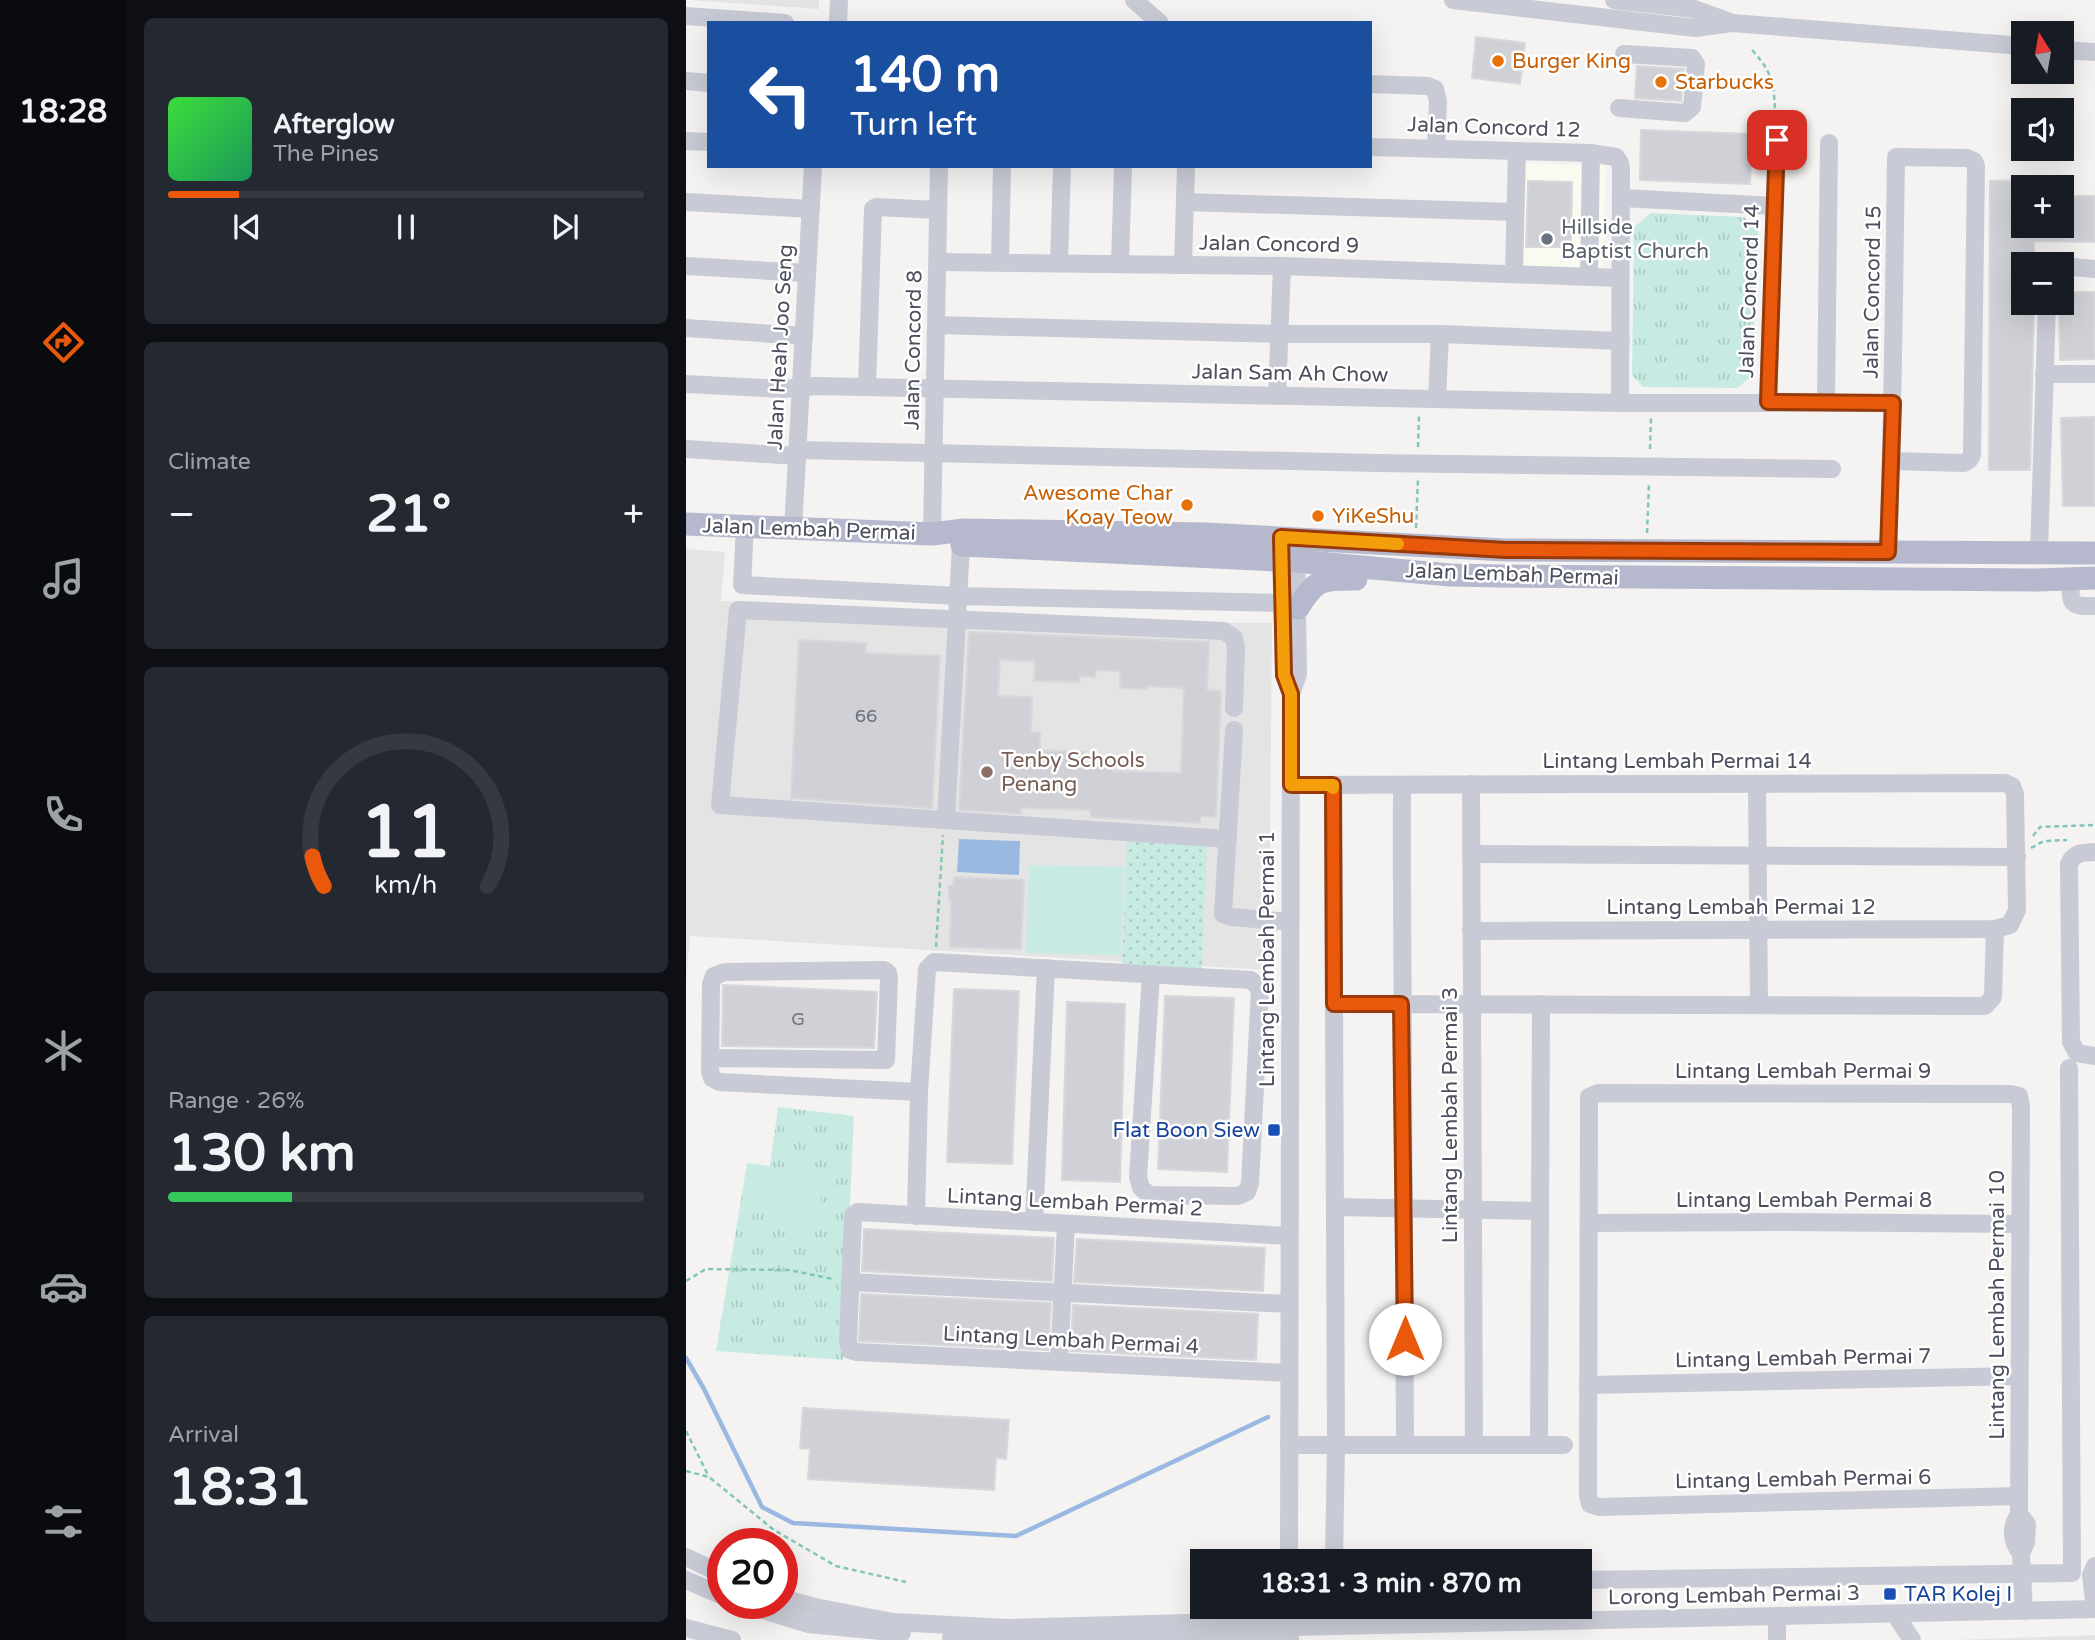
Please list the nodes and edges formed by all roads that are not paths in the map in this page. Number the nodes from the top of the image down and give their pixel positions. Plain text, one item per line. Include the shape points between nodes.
1 (839, 0) edge
2 (1134, 0) edge
3 (1614, 0) edge
4 (1463, 1) edge
5 (1653, 2) edge
6 (686, 16) edge
7 (757, 21) edge
8 (838, 21) edge
9 (1158, 21) edge
10 (1732, 23) junction
11 (2011, 45) edge
12 (2074, 51) edge
13 (2095, 52) edge
14 (1624, 54) dead end
15 (686, 81) edge
16 (707, 83) edge
17 (1372, 84) edge
18 (1619, 108) dead end
19 (1777, 140) road end
20 (686, 141) edge
21 (707, 142) edge
22 (1829, 143) dead end
23 (1372, 146) edge
24 (1436, 148) junction
25 (1517, 151) junction
26 (1591, 153) junction
27 (813, 168) edge
28 (939, 168) edge
29 (1002, 168) edge
30 (1062, 168) edge
31 (1123, 168) edge
32 (1186, 168) edge
33 (1622, 198) junction
34 (686, 202) edge
35 (1185, 202) junction
36 (1775, 206) junction
37 (811, 209) junction
38 (939, 210) junction
39 (1516, 212) junction
40 (938, 262) junction
41 (1000, 262) junction
42 (1059, 263) junction
43 (1120, 264) junction
44 (1183, 265) junction
45 (686, 266) edge
46 (1282, 266) junction
47 (2074, 267) edge
48 (2095, 269) edge
49 (807, 272) junction
50 (1514, 274) junction
51 (1589, 277) junction
52 (1619, 278) junction
53 (2047, 315) edge
54 (936, 325) junction
55 (686, 328) edge
56 (1280, 334) junction
57 (1440, 334) junction
58 (804, 336) junction
59 (1620, 341) junction
60 (2043, 374) junction
61 (2095, 374) edge
62 (686, 384) edge
63 (801, 387) junction
64 (867, 387) junction
65 (935, 389) junction
66 (1277, 396) junction
67 (1437, 399) junction
68 (1620, 402) junction
69 (1768, 402) junction
70 (1826, 403) junction
71 (1893, 403) junction
72 (686, 449) edge
73 (934, 452) junction
74 (797, 453) junction
75 (1891, 461) junction
76 (1832, 469) dead end
77 (686, 524) edge
78 (745, 527) junction
79 (793, 530) junction
80 (932, 534) junction
81 (961, 545) junction
82 (1289, 549) junction
83 (1888, 552) junction
84 (2039, 553) junction
85 (2095, 553) edge
86 (1450, 575) junction
87 (2095, 578) edge
88 (2071, 579) junction
89 (892, 593) junction
90 (959, 596) junction
91 (1290, 606) junction
92 (2095, 606) edge
93 (890, 617) junction
94 (957, 620) junction
95 (1234, 708) dead end
96 (1234, 730) dead end
97 (1757, 783) junction
98 (1471, 784) junction
99 (1291, 785) junction
100 (1333, 785) junction
101 (1402, 785) junction
102 (945, 824) junction
103 (1228, 839) junction
104 (2022, 851) junction
105 (2095, 852) edge
106 (1471, 854) junction
107 (1757, 856) junction
108 (1290, 922) junction
109 (2003, 927) junction
110 (1471, 931) junction
111 (1758, 931) junction
112 (1046, 968) junction
113 (1151, 975) junction
114 (1334, 1004) junction
115 (1401, 1004) junction
116 (1472, 1004) junction
117 (1541, 1004) junction
118 (1759, 1005) junction
119 (2095, 1056) edge
120 (710, 1058) junction
121 (2069, 1068) dead end
122 (919, 1092) junction
123 (2019, 1096) joint
124 (1335, 1207) junction
125 (1405, 1208) junction
126 (1473, 1210) junction
127 (1540, 1211) junction
128 (916, 1216) junction
129 (1034, 1222) junction
130 (1589, 1223) junction
131 (1066, 1224) junction
132 (2019, 1224) junction
133 (1290, 1236) junction
134 (850, 1282) junction
135 (1063, 1294) junction
136 (1289, 1304) junction
137 (1059, 1362) junction
138 (1289, 1373) junction
139 (2019, 1376) junction
140 (1588, 1385) junction
141 (1289, 1445) junction
142 (1336, 1445) junction
143 (1405, 1445) junction
144 (1474, 1445) junction
145 (1539, 1445) junction
146 (1564, 1445) dead end
147 (2019, 1505) junction
148 (1289, 1549) edge
149 (1334, 1549) edge
150 (686, 1557) edge
151 (2095, 1566) edge
152 (707, 1567) edge
153 (2022, 1573) junction
154 (686, 1580) edge
155 (1592, 1580) edge
156 (707, 1589) edge
157 (798, 1602) edge
158 (2095, 1609) edge
159 (2024, 1611) junction
160 (1895, 1614) junction
161 (1777, 1617) junction
162 (792, 1619) edge
163 (686, 1628) edge
164 (1289, 1633) edge
165 (732, 1640) edge
166 (1000, 1640) edge
167 (1016, 1640) edge
168 (1777, 1640) edge
169 (1912, 1640) edge

1 - 8 street
2 - 9 street
3 - 5 street
4 - 10 street via 1695,28
5 - 10 street via 1695,9
6 - 7 street
10 - 11 street
12 - 13 street
14 - 18 street via 1692,58 1696,64 1694,86 1692,107 1685,113
15 - 16 street
17 - 24 street via 1435,89
19 - 36 street, Jalan Concord 14
20 - 21 street
22 - 70 street
23 - 24 street, Jalan Concord 12
24 - 25 street, Jalan Concord 12
25 - 26 street, Jalan Concord 12
25 - 39 street
26 - 33 street, Jalan Concord 12 via 1615,157 1620,163
26 - 51 street
27 - 37 street, Jalan Heah Joo Seng
28 - 38 street, Jalan Concord 8
29 - 41 street
30 - 42 street
31 - 43 street
32 - 35 street
33 - 36 street
33 - 52 street
34 - 37 street
35 - 39 street
35 - 44 street
36 - 69 street, Jalan Concord 14
37 - 49 street, Jalan Heah Joo Seng
38 - 40 street, Jalan Concord 8
38 - 64 street via 873,209
39 - 50 street
40 - 41 street, Jalan Concord 9
40 - 54 street, Jalan Concord 8
41 - 42 street, Jalan Concord 9
42 - 43 street, Jalan Concord 9
43 - 44 street, Jalan Concord 9
44 - 46 street, Jalan Concord 9
45 - 49 street
46 - 50 street, Jalan Concord 9
46 - 56 street
47 - 48 street
49 - 58 street, Jalan Heah Joo Seng
50 - 51 street, Jalan Concord 9
51 - 52 street, Jalan Concord 9
52 - 59 street
53 - 60 street
54 - 56 street
54 - 65 street, Jalan Concord 8
55 - 58 street
56 - 57 street
56 - 66 street
57 - 59 street
57 - 67 street
58 - 63 street, Jalan Heah Joo Seng
59 - 68 street
60 - 61 street
60 - 84 street
62 - 63 street, Jalan Sam Ah Chow
63 - 64 street, Jalan Sam Ah Chow
63 - 74 street, Jalan Heah Joo Seng
64 - 65 street, Jalan Sam Ah Chow
65 - 66 street, Jalan Sam Ah Chow
65 - 73 street, Jalan Concord 8
66 - 67 street, Jalan Sam Ah Chow
67 - 68 street, Jalan Sam Ah Chow
68 - 69 street, Jalan Sam Ah Chow
69 - 70 street, Jalan Sam Ah Chow
70 - 71 street, Jalan Sam Ah Chow
71 - 75 street, Jalan Concord 15
71 - 75 street, Jalan Concord 15 via 1896,157 1967,158 1976,166 1972,454 1964,463
72 - 74 street
73 - 74 street
73 - 76 street
73 - 80 street, Jalan Concord 8
74 - 79 street, Jalan Heah Joo Seng
75 - 83 street, Jalan Concord 15
77 - 78 main road, Jalan Lembah Permai
78 - 79 main road, Jalan Lembah Permai
78 - 89 street via 742,585
79 - 80 main road, Jalan Lembah Permai
80 - 81 main road, Jalan Lembah Permai
80 - 82 main road, Jalan Lembah Permai via 964,530 1205,534
81 - 82 main road, Jalan Lembah Permai
81 - 90 street
82 - 83 main road, Jalan Lembah Permai
82 - 86 main road, Jalan Lembah Permai
82 - 91 street, Lintang Lembah Permai 1
83 - 84 main road, Jalan Lembah Permai
84 - 85 main road, Jalan Lembah Permai
86 - 88 main road, Jalan Lembah Permai
86 - 91 main road via 1323,581
87 - 88 main road, Jalan Lembah Permai
88 - 92 street via 2073,604
89 - 90 street
89 - 93 street
90 - 91 street
90 - 94 street
91 - 99 street, Lintang Lembah Permai 1 via 1298,674 1291,694
93 - 94 street
93 - 102 street via 738,610 720,805
94 - 95 street via 1224,631 1234,638 1236,648
94 - 102 street
96 - 103 street
97 - 98 street, Lintang Lembah Permai 14
97 - 104 street, Lintang Lembah Permai 14 via 2005,783 2015,794
97 - 107 street
98 - 101 street, Lintang Lembah Permai 14
98 - 106 street, Lintang Lembah Permai 3
99 - 100 street, Lintang Lembah Permai 14
99 - 108 street, Lintang Lembah Permai 1
100 - 101 street, Lintang Lembah Permai 14
100 - 114 street
101 - 115 street
102 - 103 street
103 - 108 street via 1223,914
104 - 107 street
104 - 109 street via 2017,911
105 - 119 street via 2080,853 2069,864 2071,1042 2077,1053
106 - 107 street
106 - 110 street, Lintang Lembah Permai 3
107 - 111 street
108 - 133 street, Lintang Lembah Permai 1
109 - 111 street, Lintang Lembah Permai 12
109 - 118 street via 1993,997 1985,1006
110 - 111 street, Lintang Lembah Permai 12
110 - 116 street, Lintang Lembah Permai 3
111 - 118 street
112 - 113 street
112 - 122 street via 929,965
112 - 129 street
113 - 113 street via 1251,980 1260,989 1250,1183 1247,1192 1238,1196 1150,1195 1141,1188 1138,1177
114 - 115 street
114 - 124 street
115 - 116 street
115 - 125 street
116 - 117 street
116 - 126 street, Lintang Lembah Permai 3
117 - 118 street
117 - 127 street
120 - 120 street via 884,1061 888,973 724,972 714,976
120 - 122 street via 712,1078 719,1082
121 - 153 street via 2072,1573
122 - 128 street
123 - 130 street, Lintang Lembah Permai 9 via 1598,1093 1589,1097
123 - 132 street, Lintang Lembah Permai 10
124 - 125 street
124 - 142 street
125 - 126 street
125 - 143 street
126 - 127 street
126 - 144 street, Lintang Lembah Permai 3
127 - 145 street
128 - 129 street, Lintang Lembah Permai 2
128 - 134 street, Lintang Lembah Permai 2 via 853,1215
129 - 131 street, Lintang Lembah Permai 2
130 - 132 street, Lintang Lembah Permai 8
130 - 140 street
131 - 133 street, Lintang Lembah Permai 2
131 - 135 street
132 - 139 street, Lintang Lembah Permai 10
133 - 136 street, Lintang Lembah Permai 1
134 - 135 street
134 - 137 street, Lintang Lembah Permai 4 via 850,1350
135 - 136 street
135 - 137 street
136 - 138 street, Lintang Lembah Permai 1
137 - 138 street, Lintang Lembah Permai 4
138 - 141 street, Lintang Lembah Permai 1
139 - 140 street, Lintang Lembah Permai 7
139 - 147 street, Lintang Lembah Permai 10
140 - 147 street, Lintang Lembah Permai 6 via 1588,1495 1590,1504 1599,1507
141 - 142 street
141 - 148 street, Lintang Lembah Permai 1
142 - 143 street
142 - 149 street
143 - 144 street
144 - 145 street
145 - 146 street
147 - 153 street, Lintang Lembah Permai 10 via 2027,1524
150 - 152 street
151 - 158 street via 2091,1575
153 - 155 street
153 - 159 street, Lintang Lembah Permai 10
154 - 156 street
157 - 164 street via 893,1622 1008,1628 1258,1621
158 - 159 street, Lorong Lembah Permai 3
159 - 160 street, Lorong Lembah Permai 3
160 - 161 street, Lorong Lembah Permai 3
160 - 169 street
161 - 164 street, Lorong Lembah Permai 3
161 - 168 street
162 - 166 street via 869,1631
163 - 165 street
164 - 167 street

